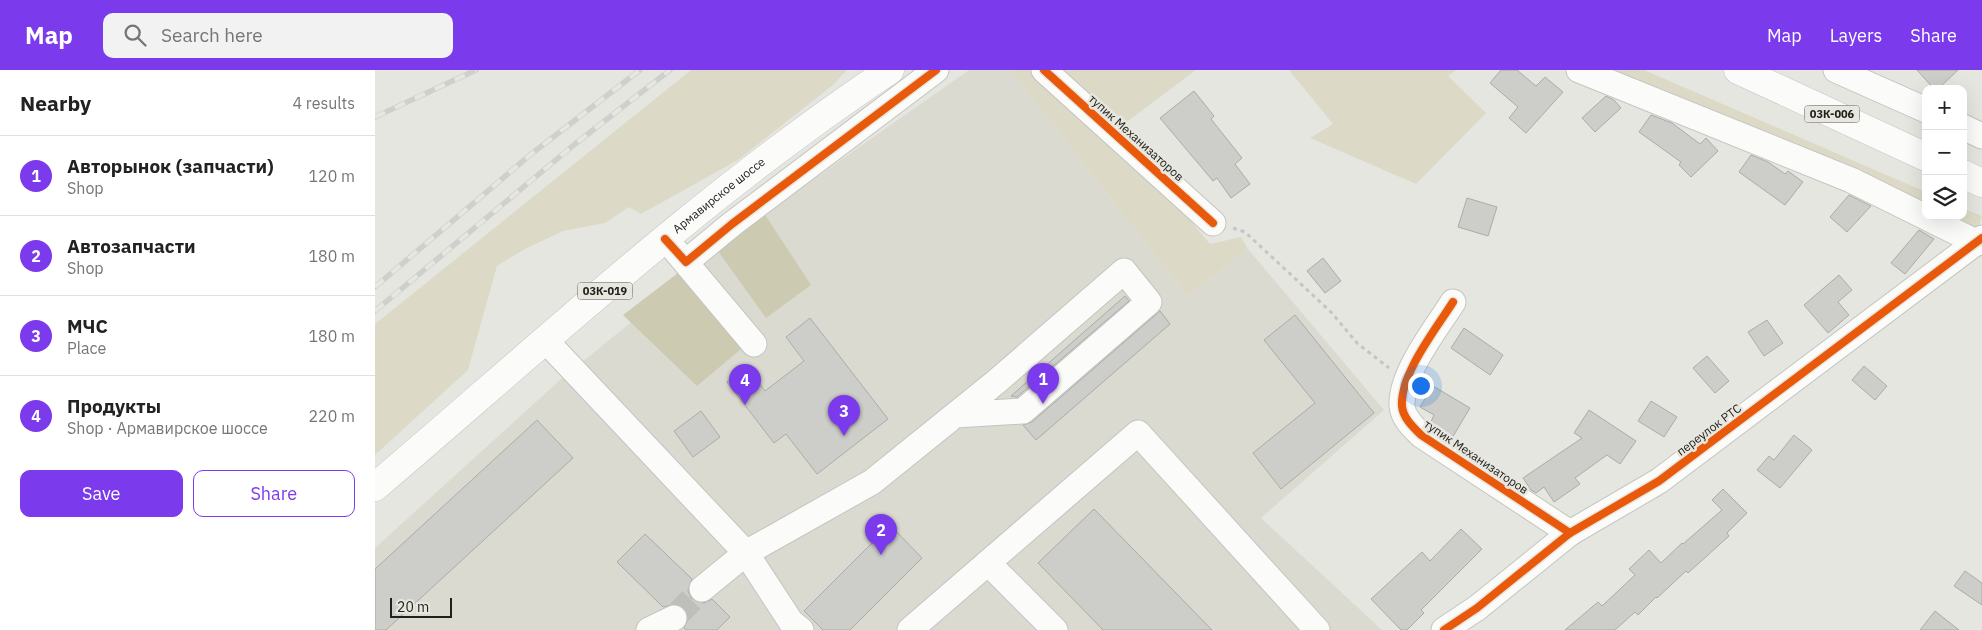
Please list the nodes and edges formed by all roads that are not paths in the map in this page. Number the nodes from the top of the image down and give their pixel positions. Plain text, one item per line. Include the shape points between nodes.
1 (873, 70) edge
2 (890, 70) edge
3 (936, 70) edge
4 (1044, 70) edge
5 (1579, 70) edge
6 (1738, 70) edge
7 (1836, 70) edge
8 (841, 102) junction
9 (1922, 108) edge
10 (1967, 129) edge
11 (1982, 136) edge
12 (1922, 155) edge
13 (1965, 175) edge
14 (1982, 183) edge
15 (1213, 223) road end
16 (665, 239) junction
17 (1980, 240) edge
18 (686, 262) junction
19 (1453, 302) dead end
20 (545, 341) junction
21 (754, 344) dead end
22 (955, 414) junction
23 (375, 487) edge
24 (1570, 534) junction
25 (746, 552) junction
26 (988, 563) junction
27 (702, 589) tunnel mouth
28 (674, 618) tunnel mouth
29 (649, 630) edge
30 (801, 630) edge
31 (910, 630) edge
32 (1055, 630) edge
33 (1317, 630) edge
34 (1444, 630) edge

1 - 8 main road
2 - 8 main road, Армавирское шоссе / 03К-019
3 - 18 street
4 - 15 street, тупик Механизаторов
5 - 17 street via 1851,180
6 - 12 main road, 03К-006
7 - 9 street
8 - 16 main road, Армавирское шоссе / 03К-019
10 - 11 street
13 - 14 main road
16 - 18 street
16 - 20 main road, Армавирское шоссе / 03К-019
17 - 24 street, переулок РТС via 1659,482
18 - 21 street
19 - 24 street, тупик Механизаторов via 1406,380 1402,407 1408,422 1421,435
20 - 23 main road, Армавирское шоссе / 03К-019
20 - 25 street
22 - 22 street via 1023,411 1149,302 1124,271
22 - 25 street via 872,482
24 - 34 street, переулок РТС
25 - 27 street
25 - 30 street via 791,622
26 - 31 street
26 - 32 street
26 - 33 street via 1138,433
28 - 29 street

